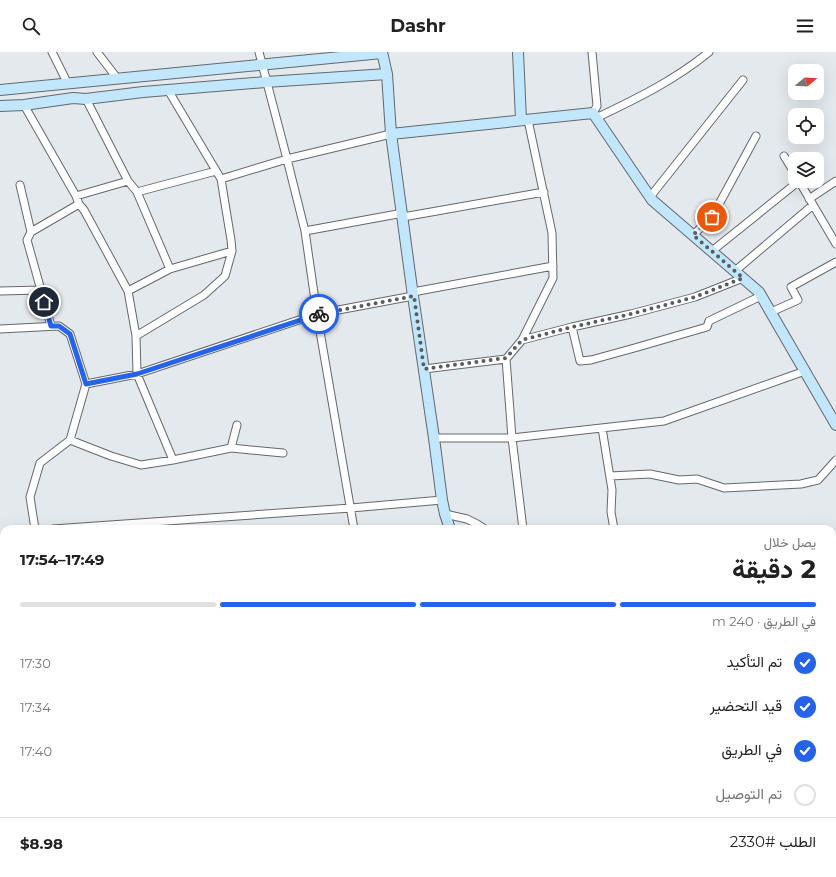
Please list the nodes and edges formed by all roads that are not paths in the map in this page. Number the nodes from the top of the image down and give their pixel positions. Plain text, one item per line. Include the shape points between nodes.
1 (52, 52) edge
2 (97, 52) edge
3 (259, 52) edge
4 (384, 52) edge
5 (518, 52) edge
6 (592, 52) edge
7 (709, 52) edge
8 (262, 65) junction
9 (387, 74) junction
10 (117, 78) junction
11 (744, 80) dead end
12 (266, 82) junction
13 (68, 84) junction
14 (0, 90) edge
15 (168, 90) junction
16 (86, 99) junction
17 (24, 105) junction
18 (0, 106) edge
19 (595, 115) junction
20 (524, 120) junction
21 (391, 134) junction
22 (756, 136) dead end
23 (784, 156) dead end
24 (288, 159) junction
25 (788, 163) edge
26 (216, 170) junction
27 (221, 179) junction
28 (128, 181) junction
29 (836, 181) edge
30 (20, 185) dead end
31 (790, 188) edge
32 (803, 188) edge
33 (136, 192) junction
34 (544, 192) junction
35 (76, 196) junction
36 (650, 197) junction
37 (811, 202) junction
38 (79, 204) junction
39 (403, 215) junction
40 (836, 228) edge
41 (305, 231) junction
42 (31, 232) junction
43 (829, 232) junction
44 (693, 235) junction
45 (836, 244) edge
46 (232, 250) junction
47 (712, 251) junction
48 (836, 262) edge
49 (553, 266) junction
50 (170, 269) junction
51 (735, 271) junction
52 (743, 278) junction
53 (41, 290) junction
54 (0, 291) edge
55 (128, 291) junction
56 (413, 294) junction
57 (761, 296) junction
58 (771, 312) junction
59 (318, 314) junction
60 (51, 326) junction
61 (572, 327) junction
62 (0, 329) edge
63 (136, 336) junction
64 (522, 340) junction
65 (506, 358) junction
66 (424, 369) junction
67 (805, 372) junction
68 (137, 374) junction
69 (86, 384) junction
70 (236, 425) dead end
71 (836, 425) edge
72 (602, 428) junction
73 (434, 438) junction
74 (512, 438) junction
75 (70, 440) junction
76 (231, 448) junction
77 (283, 453) dead end
78 (173, 460) junction
79 (836, 460) edge
80 (610, 476) junction
81 (442, 500) junction
82 (351, 508) junction
83 (445, 514) junction
84 (34, 525) edge
85 (110, 525) edge
86 (353, 525) edge
87 (449, 525) edge
88 (479, 525) edge
89 (523, 525) edge
90 (613, 525) edge

1 - 13 street
2 - 10 street
3 - 8 street
4 - 8 street
4 - 9 street
5 - 20 street
6 - 19 street via 597,106
7 - 19 street via 670,80 628,103
8 - 10 street
8 - 12 street
9 - 12 street
9 - 21 street
10 - 13 street
11 - 36 street
12 - 15 street
12 - 24 street
13 - 14 street
15 - 16 street
15 - 26 street
16 - 17 street via 73,98
16 - 28 street
17 - 18 street
17 - 35 street
19 - 20 street
19 - 36 street
20 - 21 street
20 - 34 street
21 - 24 street
21 - 39 street
22 - 44 street via 712,217
23 - 25 street
24 - 27 street
24 - 41 street
26 - 27 street
26 - 33 street
27 - 46 street
28 - 33 street
28 - 35 street
29 - 37 street
30 - 42 street
31 - 47 street
32 - 37 street
33 - 50 street
34 - 39 street
34 - 49 street via 552,233
35 - 38 street
36 - 44 street
37 - 43 street
37 - 51 street
38 - 42 street
38 - 55 street
39 - 41 street
39 - 56 street
40 - 43 street
41 - 59 street
42 - 53 street via 27,240
43 - 45 street
44 - 47 street
46 - 50 street
46 - 63 street via 225,276 204,295
47 - 51 street
48 - 58 street via 791,287 798,300
49 - 56 street
49 - 64 street via 553,278
50 - 55 street
51 - 52 street
52 - 57 street
52 - 61 street via 695,297
53 - 54 street
53 - 60 street
55 - 63 street
56 - 59 street
56 - 66 street
57 - 58 street
57 - 61 street via 709,322 707,327 591,360 580,361
58 - 67 street
59 - 68 street
59 - 82 street
60 - 62 street
60 - 69 street via 59,326 70,334
61 - 64 street
63 - 68 street
64 - 65 street
65 - 66 street
65 - 74 street
66 - 73 street
67 - 71 street
67 - 72 street via 664,421
68 - 69 street
68 - 78 street
69 - 75 street
70 - 76 street
72 - 74 street
72 - 80 street
73 - 74 street
73 - 81 street
74 - 89 street
75 - 78 street via 141,465
75 - 84 street via 40,463 30,497
76 - 77 street
76 - 78 street
79 - 80 street via 818,480 801,484 724,488 697,479 679,480 650,474
80 - 90 street
81 - 82 street
81 - 83 street
82 - 85 street
82 - 86 street
83 - 87 street
83 - 88 street via 467,519

